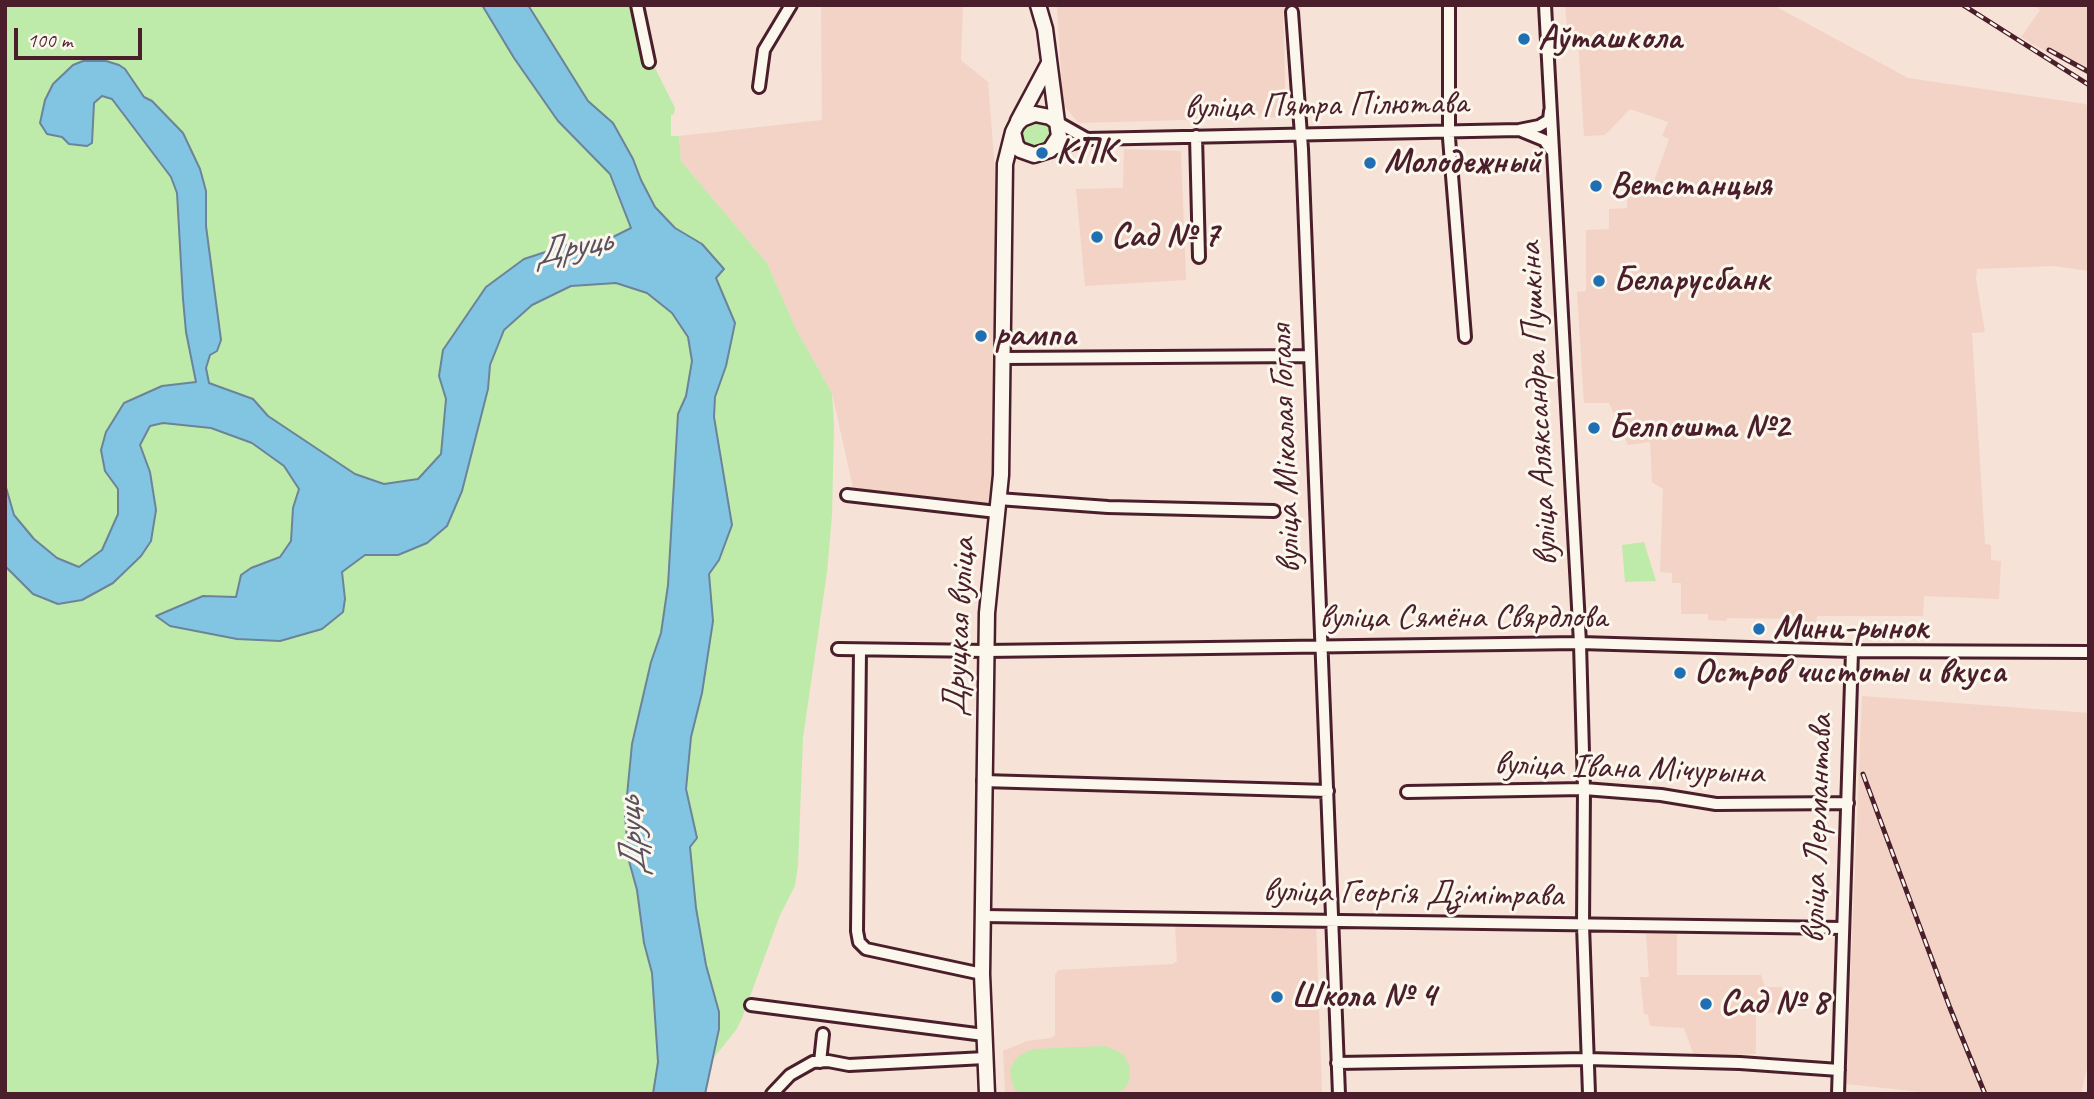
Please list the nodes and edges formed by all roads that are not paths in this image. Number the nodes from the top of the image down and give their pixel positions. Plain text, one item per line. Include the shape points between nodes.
1 (637, 5) edge
2 (791, 5) edge
3 (1038, 5) edge
4 (1449, 5) edge
5 (1545, 5) edge
6 (1292, 12) dead end
7 (649, 62) dead end
8 (1049, 63) junction
9 (759, 86) dead end
10 (1552, 105) junction
11 (1057, 122) junction
12 (1015, 128) junction
13 (1519, 130) junction
14 (1450, 132) junction
15 (1301, 135) junction
16 (1196, 136) junction
17 (1087, 139) junction
18 (1050, 150) junction
19 (1552, 151) junction
20 (1034, 155) junction
21 (1005, 164) junction
22 (1199, 257) dead end
23 (1465, 337) dead end
24 (1310, 356) junction
25 (1003, 358) junction
26 (847, 495) dead end
27 (998, 506) junction
28 (1274, 511) dead end
29 (1580, 643) junction
30 (1321, 647) junction
31 (838, 649) dead end
32 (860, 650) junction
33 (986, 651) junction
34 (1852, 651) junction
35 (2089, 652) edge
36 (983, 781) junction
37 (1584, 789) junction
38 (1328, 791) junction
39 (1407, 792) dead end
40 (1848, 803) junction
41 (982, 916) junction
42 (1332, 920) junction
43 (1583, 925) junction
44 (1842, 928) junction
45 (982, 974) junction
46 (751, 1005) dead end
47 (823, 1034) dead end
48 (984, 1035) junction
49 (985, 1058) junction
50 (1587, 1059) junction
51 (820, 1062) junction
52 (1337, 1063) junction
53 (1839, 1070) junction
54 (772, 1094) edge
55 (988, 1094) edge
56 (1339, 1094) edge
57 (1589, 1094) edge
58 (1838, 1094) edge

1 - 7 street
2 - 9 street via 764,50
3 - 8 main road
4 - 14 street
5 - 10 street, вуліца Аляксандра Пушкіна
6 - 15 street, вуліца Мікалая Гогаля
8 - 11 main road
8 - 12 main road, Друцкая вуліца
10 - 13 street, вуліца Пятра Пілютава via 1549,120
10 - 19 street, вуліца Аляксандра Пушкіна
11 - 12 main road via 1035,114
11 - 17 street
11 - 18 main road via 1059,136
12 - 20 main road via 1016,145
12 - 21 main road, Друцкая вуліца
13 - 14 street, вуліца Пятра Пілютава
13 - 19 street via 1544,140
14 - 15 street, вуліца Пятра Пілютава
14 - 23 street
15 - 16 street, вуліца Пятра Пілютава
15 - 24 street, вуліца Мікалая Гогаля
16 - 17 street, вуліца Пятра Пілютава
16 - 22 street
17 - 18 street, вуліца Пятра Пілютава
18 - 20 main road
19 - 29 street, вуліца Аляксандра Пушкіна
20 - 21 main road
21 - 25 main road, Друцкая вуліца
24 - 25 street
24 - 30 street, вуліца Мікалая Гогаля
25 - 27 main road, Друцкая вуліца
26 - 27 street
27 - 28 street
27 - 33 main road, Друцкая вуліца
29 - 30 street, вуліца Сямёна Свярдлова
29 - 34 street, вуліца Сямёна Свярдлова
29 - 37 street, вуліца Аляксандра Пушкіна
30 - 33 street, вуліца Сямёна Свярдлова
30 - 38 street, вуліца Мікалая Гогаля
31 - 32 street, вуліца Сямёна Свярдлова
32 - 33 street, вуліца Сямёна Свярдлова
32 - 45 street via 859,942 866,949
33 - 36 main road, Друцкая вуліца
34 - 35 street, вуліца Сямёна Свярдлова
34 - 40 street, вуліца Лермантава
36 - 38 street
36 - 41 main road, Друцкая вуліца
37 - 39 street, вуліца Івана Мічурына
37 - 40 street, вуліца Івана Мічурына via 1716,804
37 - 43 street, вуліца Аляксандра Пушкіна
38 - 42 street, вуліца Мікалая Гогаля
40 - 44 street, вуліца Лермантава
41 - 42 street, вуліца Георгія Дзімітрава
41 - 45 main road, Друцкая вуліца
42 - 43 street, вуліца Георгія Дзімітрава
42 - 52 street, вуліца Мікалая Гогаля
43 - 44 street, вуліца Георгія Дзімітрава
43 - 50 street, вуліца Аляксандра Пушкіна
44 - 53 street, вуліца Лермантава
45 - 48 main road, Друцкая вуліца
46 - 48 street
47 - 51 street
48 - 49 main road, Друцкая вуліца
49 - 51 street via 849,1065
49 - 55 main road, Друцкая вуліца
50 - 52 street
50 - 53 street
50 - 57 street, вуліца Аляксандра Пушкіна
51 - 54 street via 790,1074
52 - 56 street, вуліца Мікалая Гогаля
53 - 58 street, вуліца Лермантава

